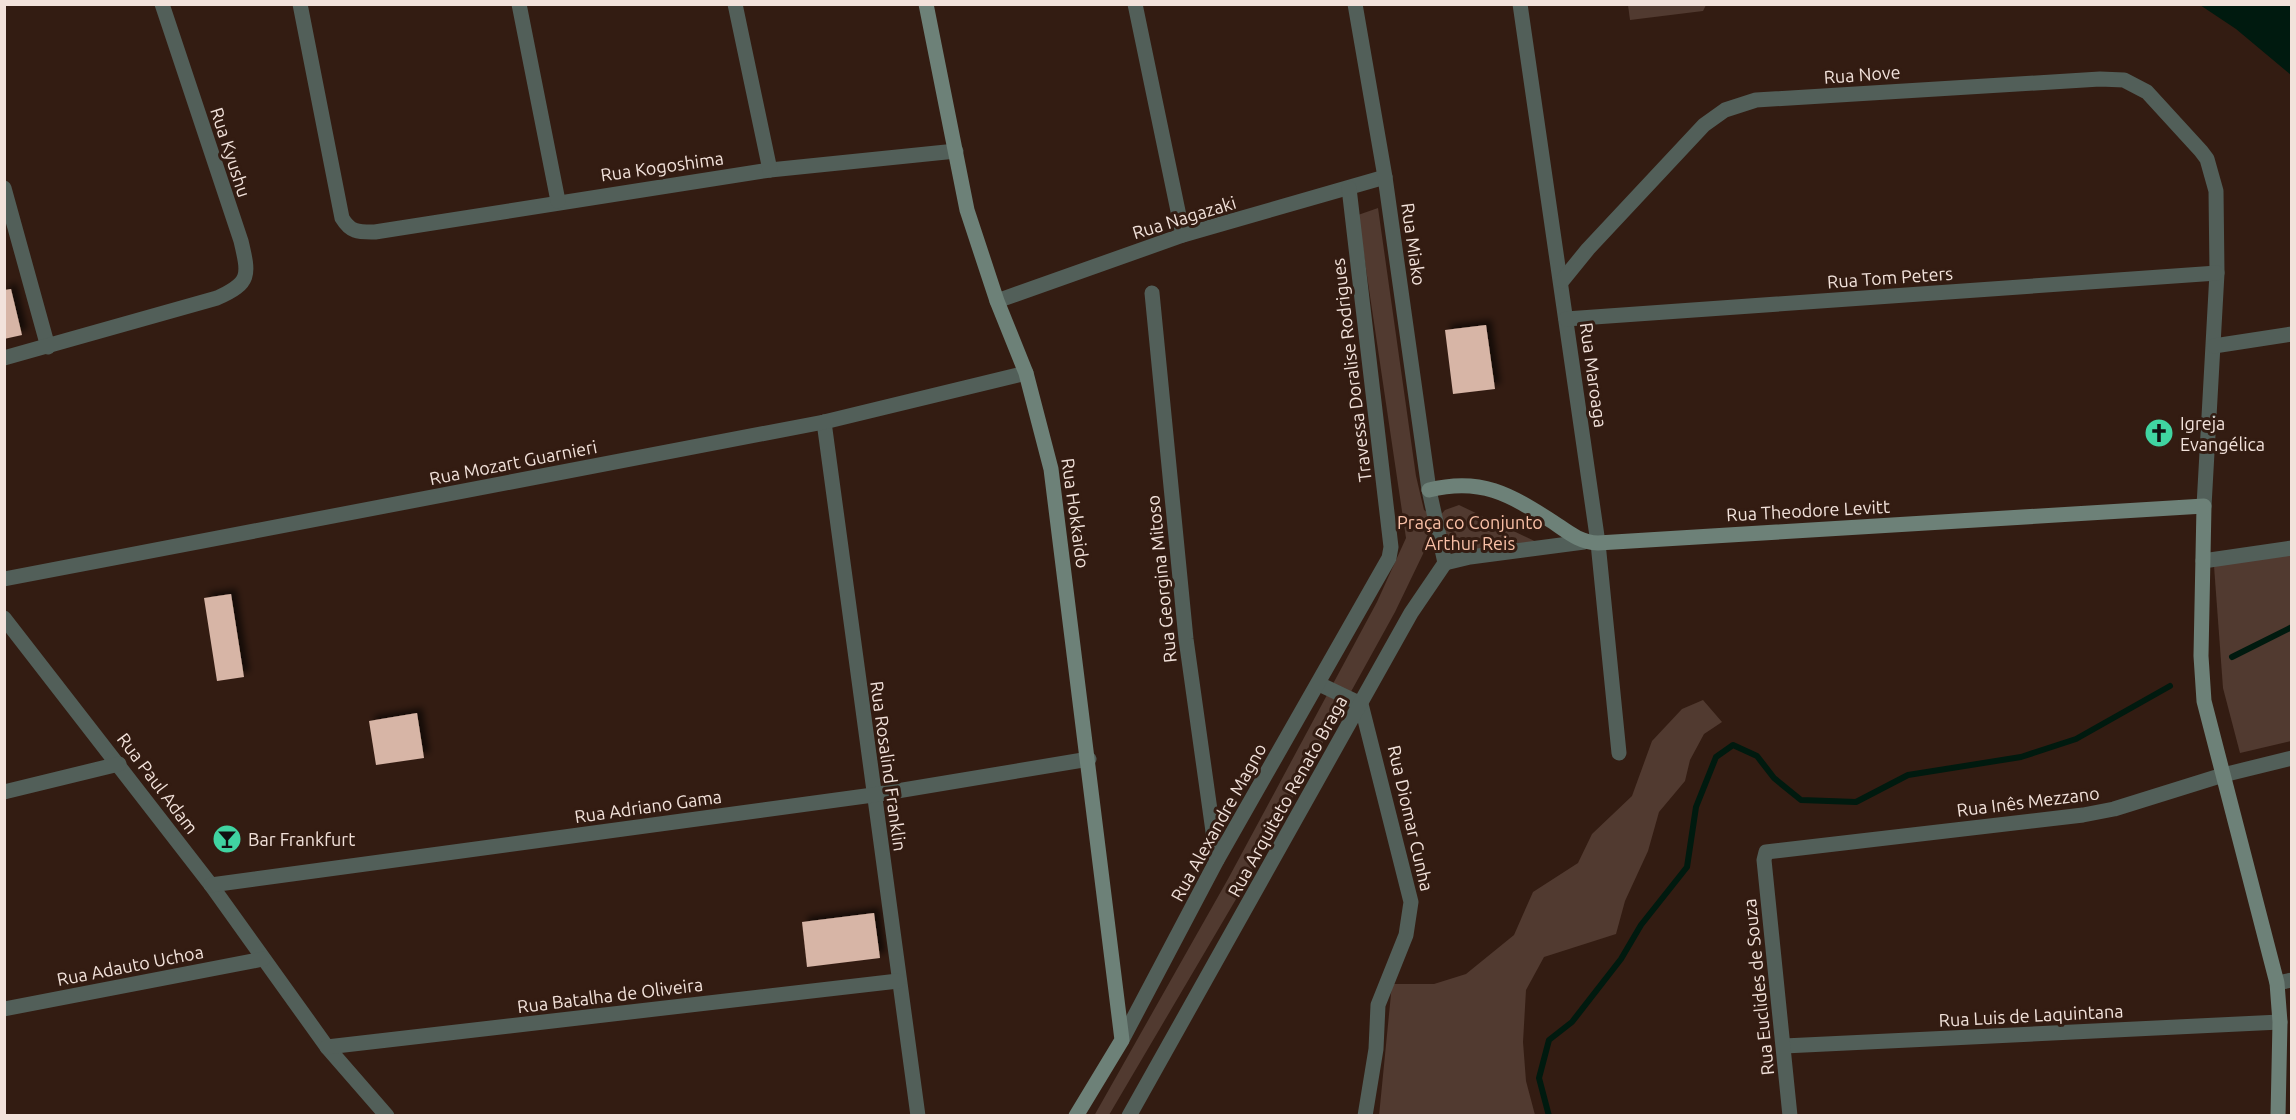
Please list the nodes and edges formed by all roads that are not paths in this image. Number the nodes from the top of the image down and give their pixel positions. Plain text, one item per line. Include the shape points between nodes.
1 (162, 4) edge
2 (300, 4) edge
3 (519, 4) edge
4 (735, 4) edge
5 (926, 4) edge
6 (1135, 4) edge
7 (1355, 4) edge
8 (1520, 4) edge
9 (956, 151) junction
10 (770, 170) junction
11 (1385, 177) junction
12 (4, 188) edge
13 (1349, 188) junction
14 (558, 201) junction
15 (1183, 235) junction
16 (2217, 273) junction
17 (1562, 281) junction
18 (1152, 293) dead end
19 (997, 301) junction
20 (1566, 319) junction
21 (2292, 334) edge
22 (2214, 346) junction
23 (48, 347) junction
24 (4, 358) edge
25 (1026, 373) junction
26 (824, 422) junction
27 (1429, 490) junction
28 (2204, 506) junction
29 (1591, 542) junction
30 (1391, 547) joint
31 (2292, 549) edge
32 (2203, 561) junction
33 (1445, 563) junction
34 (4, 579) edge
35 (4, 618) edge
36 (1319, 684) junction
37 (1361, 704) junction
38 (1619, 753) dead end
39 (2292, 758) edge
40 (1089, 759) junction
41 (120, 764) junction
42 (2223, 775) junction
43 (4, 792) edge
44 (873, 795) junction
45 (1764, 854) joint
46 (1216, 860) junction
47 (211, 885) junction
48 (262, 958) junction
49 (898, 981) junction
50 (2284, 982) edge
51 (4, 1009) edge
52 (2280, 1022) junction
53 (1122, 1040) junction
54 (1784, 1046) junction
55 (327, 1047) junction
56 (387, 1116) edge
57 (918, 1116) edge
58 (1076, 1116) edge
59 (1129, 1116) edge
60 (1365, 1116) edge
61 (1790, 1116) edge
62 (2278, 1116) edge

1 - 23 street, Rua Kyushu via 241,241 247,268 245,280 236,290 217,298
2 - 14 street, Rua Kogoshima via 342,218 348,228 375,232
3 - 14 street
4 - 10 street
5 - 9 street, Rua Hokkaido
6 - 15 street
7 - 11 street, Rua Miako
8 - 17 street, Rua Maroaga
9 - 10 street, Rua Kogoshima
9 - 19 street, Rua Hokkaido via 968,210
10 - 14 street, Rua Kogoshima
11 - 13 street, Rua Nagazaki
11 - 27 street, Rua Miako
12 - 23 street
13 - 15 street, Rua Nagazaki
13 - 30 street, Travessa Doralise Rodrigues
15 - 19 street, Rua Nagazaki
16 - 17 street, Rua Nove via 2216,191 2207,159 2146,92 2124,80 2100,79 1756,100 1725,110 1704,125
16 - 20 street, Rua Tom Peters
16 - 22 street
17 - 20 street, Rua Maroaga
18 - 46 street, Rua Georgina Mitoso via 1186,639
19 - 25 street, Rua Hokkaido
20 - 29 street, Rua Maroaga
21 - 22 street
22 - 28 street
23 - 24 street, Rua Kyushu
25 - 26 street, Rua Mozart Guarnieri
25 - 40 street, Rua Hokkaido via 1051,469
26 - 34 street, Rua Mozart Guarnieri
26 - 44 street, Rua Rosalind Franklin
27 - 29 street via 1457,483 1486,487
27 - 33 street
28 - 29 street, Rua Theodore Levitt
28 - 32 street
29 - 33 street via 1470,556
29 - 38 street, Rua Maroaga
30 - 36 street, Rua Alexandre Magno via 1389,558
31 - 32 street
32 - 42 street via 2202,684 2209,729
33 - 37 street, Rua Arquiteto Renato Braga via 1411,613
35 - 41 street, Rua Paul Adam
36 - 37 street
36 - 46 street, Rua Alexandre Magno
37 - 59 street, Rua Arquiteto Renato Braga
37 - 60 street, Rua Diomar Cunha via 1411,903 1406,935 1378,1005 1376,1048
39 - 42 street, Rua Inês Mezzano
40 - 44 street, Rua Adriano Gama
40 - 53 street, Rua Hokkaido
41 - 43 street
41 - 47 street, Rua Paul Adam
42 - 45 street, Rua Inês Mezzano via 2083,815
42 - 50 street
44 - 47 street, Rua Adriano Gama
44 - 49 street, Rua Rosalind Franklin
45 - 54 street, Rua Euclides de Souza
46 - 53 street, Rua Alexandre Magno
47 - 48 street, Rua Paul Adam
48 - 51 street, Rua Adauto Uchoa
48 - 55 street, Rua Paul Adam
49 - 55 street, Rua Batalha de Oliveira
49 - 57 street, Rua Rosalind Franklin
50 - 52 street
52 - 54 street, Rua Luis de Laquintana
52 - 62 street
53 - 58 street, Rua Alexandre Magno
54 - 61 street, Rua Euclides de Souza
55 - 56 street, Rua Paul Adam

